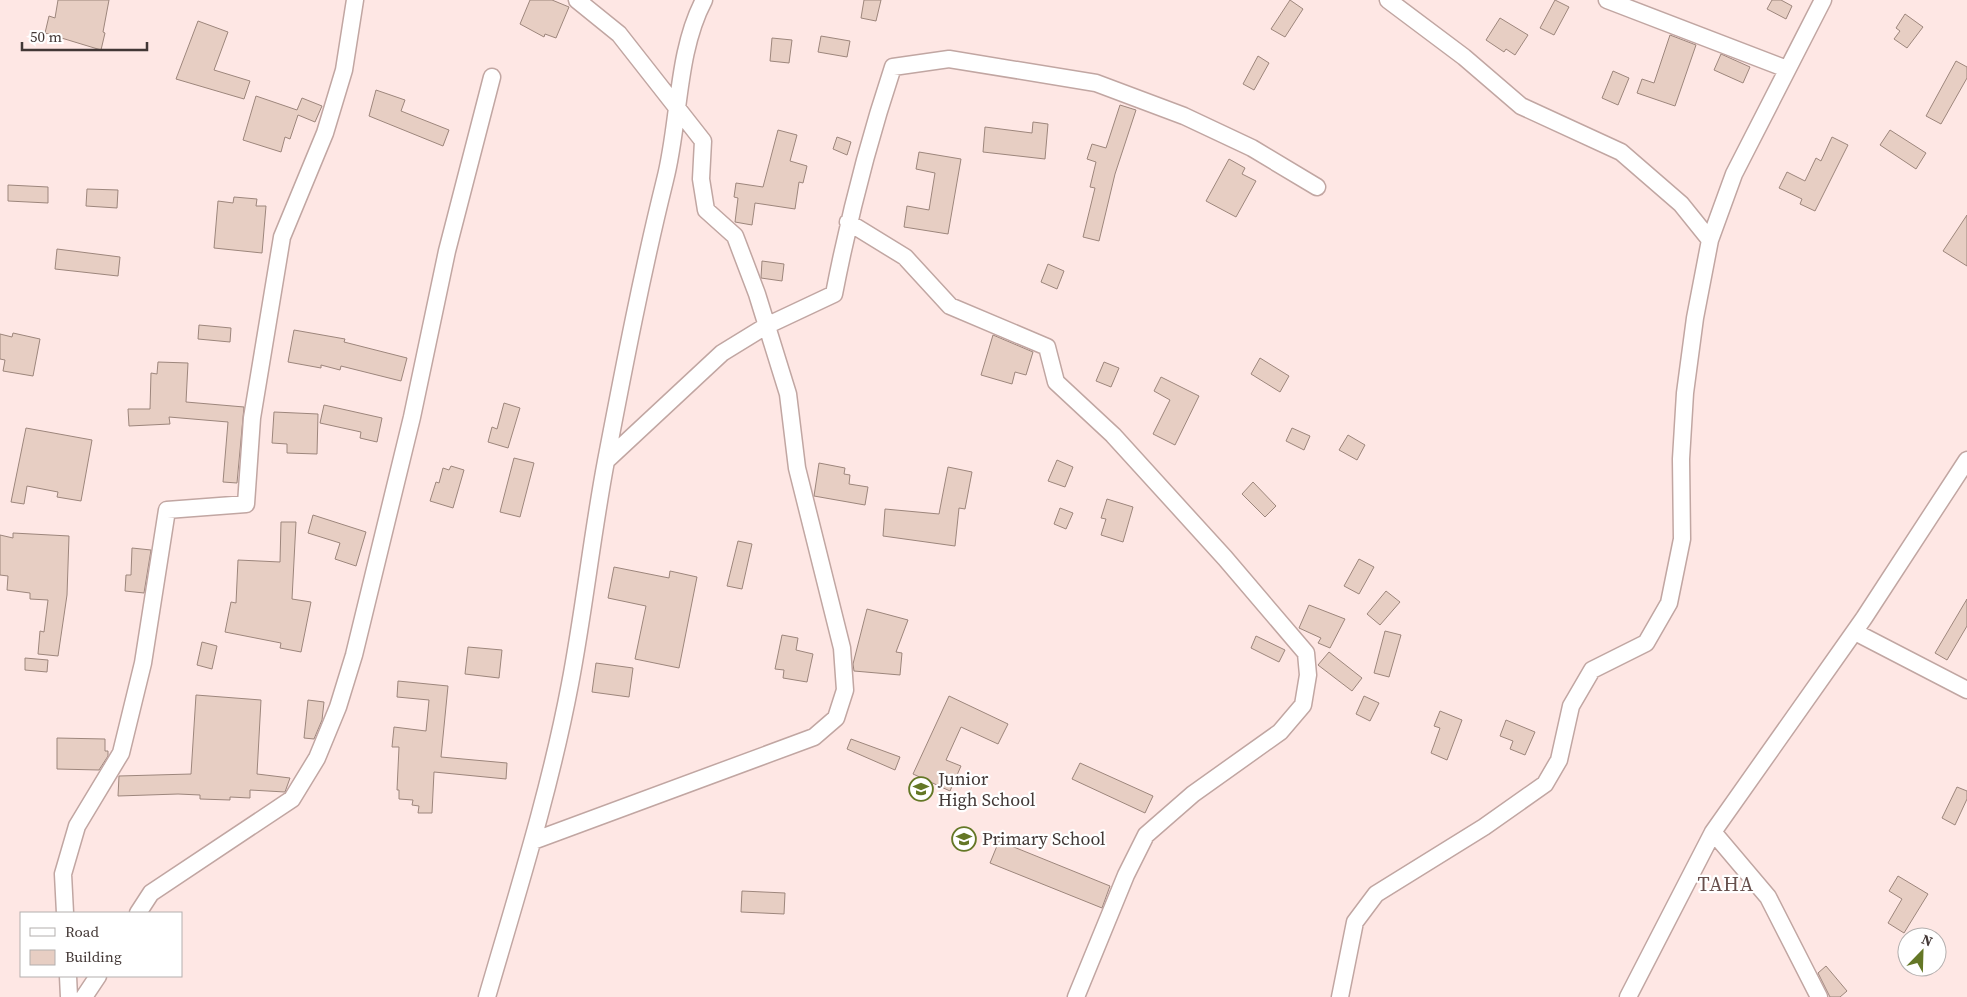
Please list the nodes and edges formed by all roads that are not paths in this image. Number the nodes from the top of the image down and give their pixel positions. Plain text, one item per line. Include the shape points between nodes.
1 (356, 0) edge
2 (577, 0) edge
3 (704, 0) edge
4 (1388, 0) edge
5 (1607, 0) edge
6 (1822, 0) edge
7 (1786, 69) junction
8 (492, 77) dead end
9 (677, 106) junction
10 (1317, 187) dead end
11 (848, 222) junction
12 (1710, 240) junction
13 (766, 326) junction
14 (1967, 460) edge
15 (606, 461) junction
16 (1855, 632) junction
17 (1967, 690) edge
18 (1713, 832) junction
19 (533, 841) junction
20 (65, 912) edge
21 (139, 912) edge
22 (68, 977) edge
23 (97, 977) edge
24 (69, 997) edge
25 (84, 997) edge
26 (486, 997) edge
27 (1076, 997) edge
28 (1340, 997) edge
29 (1628, 997) edge
30 (1819, 997) edge

1 - 20 street via 344,70 325,133 282,237 252,418 246,504 167,510 143,663 121,753 77,826 63,874
2 - 9 street via 619,34
3 - 9 street via 695,18
4 - 12 street via 1464,57 1521,106 1621,152 1681,204
5 - 7 street
6 - 7 street
7 - 12 street via 1734,174
8 - 21 street via 447,251 412,417 354,655 338,707 317,758 292,799 150,893
9 - 13 street via 703,141 700,180 706,210 735,236
9 - 15 street via 670,162 636,304
10 - 11 street via 1252,148 1184,116 1096,83 949,59 892,67
11 - 13 street via 834,294
11 - 27 street via 905,257 950,306 1047,347 1056,382 1113,435 1306,653 1308,675 1303,705 1280,732 1193,794 1146,834
12 - 28 street via 1685,393 1681,459 1682,539 1669,603 1646,643 1592,670 1571,706 1559,760 1545,784 1484,828 1376,894 1356,922
13 - 15 street via 722,353
13 - 19 street via 788,394 797,468 842,648 845,690 836,718 814,736
14 - 16 street
15 - 19 street via 570,685
16 - 17 street
16 - 18 street
18 - 29 street
18 - 30 street via 1768,897
19 - 26 street
22 - 24 street
23 - 25 street

